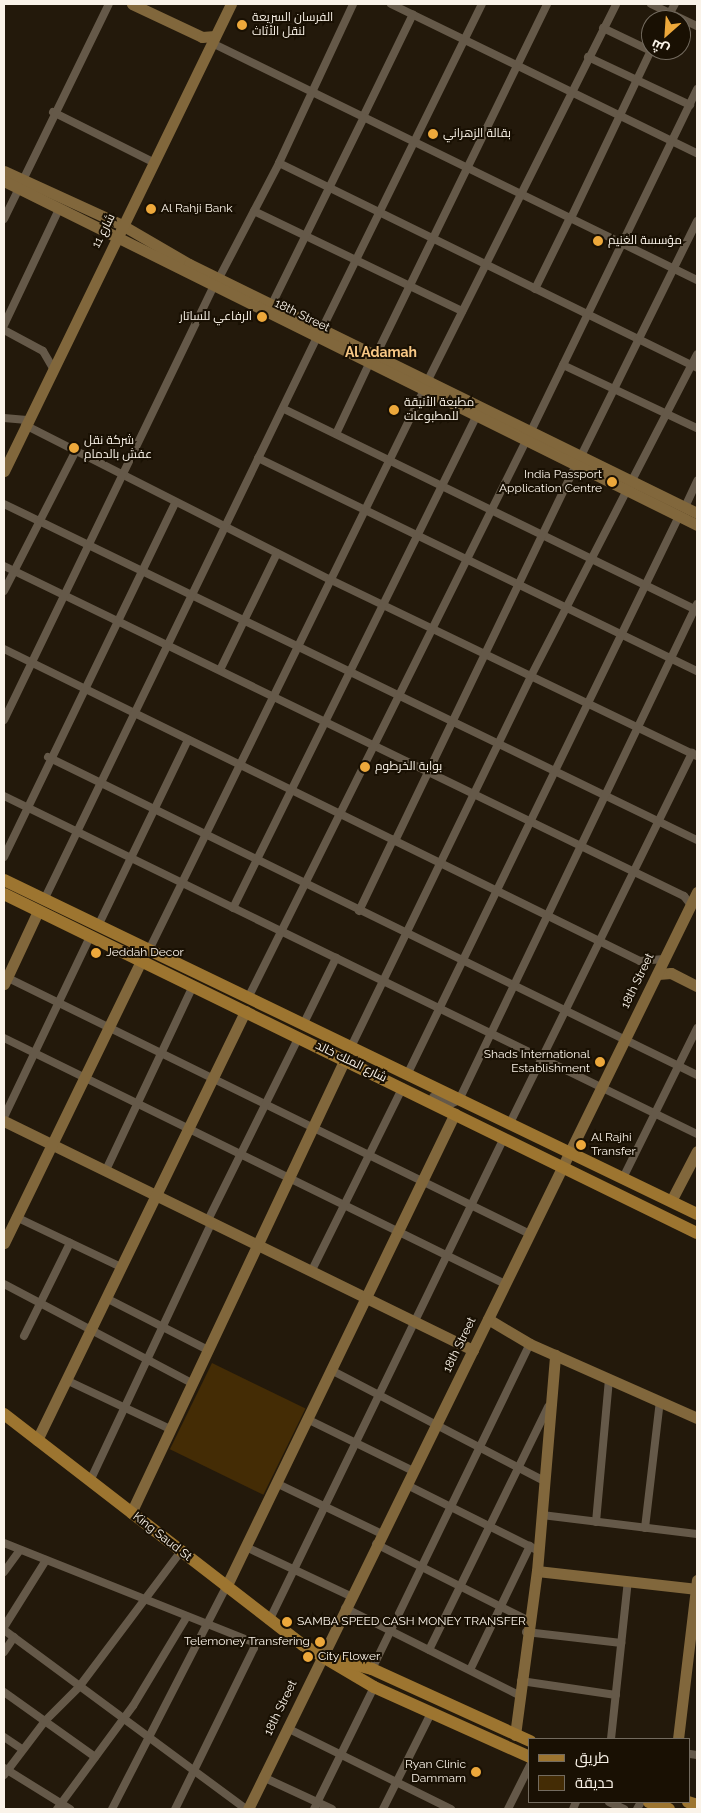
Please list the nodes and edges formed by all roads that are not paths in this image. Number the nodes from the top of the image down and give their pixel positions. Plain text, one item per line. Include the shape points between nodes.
1 (109, 4) edge
2 (132, 4) edge
3 (231, 4) edge
4 (353, 4) edge
5 (391, 4) edge
6 (482, 4) edge
7 (547, 4) edge
8 (616, 4) edge
9 (413, 14) junction
10 (603, 28) junction
11 (463, 39) junction
12 (214, 40) junction
13 (641, 45) edge
14 (588, 57) junction
15 (647, 60) edge
16 (516, 65) junction
17 (638, 80) junction
18 (697, 90) edge
19 (312, 92) junction
20 (571, 92) junction
21 (690, 105) junction
22 (53, 112) junction
23 (621, 116) junction
24 (364, 117) junction
25 (412, 141) junction
26 (672, 141) junction
27 (697, 154) edge
28 (153, 162) junction
29 (279, 163) junction
30 (466, 168) junction
31 (4, 171) edge
32 (4, 181) edge
33 (19, 184) junction
34 (329, 188) junction
35 (520, 193) junction
36 (60, 209) junction
37 (254, 211) junction
38 (378, 212) junction
39 (571, 218) junction
40 (4, 219) edge
41 (697, 221) edge
42 (119, 230) junction
43 (305, 236) junction
44 (430, 239) junction
45 (623, 244) junction
46 (354, 261) junction
47 (484, 265) junction
48 (673, 269) junction
49 (697, 280) edge
50 (216, 283) junction
51 (409, 286) junction
52 (535, 289) junction
53 (272, 304) junction
54 (462, 311) junction
55 (588, 314) junction
56 (4, 325) edge
57 (4, 330) edge
58 (319, 334) junction
59 (639, 339) junction
60 (697, 354) edge
61 (372, 360) junction
62 (563, 365) junction
63 (695, 367) edge
64 (53, 368) junction
65 (425, 386) junction
66 (614, 389) junction
67 (284, 409) junction
68 (666, 414) junction
69 (476, 417) junction
70 (4, 418) edge
71 (26, 423) junction
72 (697, 428) edge
73 (336, 434) junction
74 (529, 436) junction
75 (75, 452) junction
76 (258, 458) junction
77 (390, 460) junction
78 (579, 460) junction
79 (4, 471) edge
80 (124, 478) junction
81 (697, 481) edge
82 (441, 482) junction
83 (631, 486) junction
84 (175, 502) junction
85 (4, 504) edge
86 (364, 510) junction
87 (493, 510) junction
88 (682, 512) junction
89 (697, 513) edge
90 (39, 522) junction
91 (697, 525) edge
92 (223, 526) junction
93 (415, 533) junction
94 (542, 535) junction
95 (88, 545) junction
96 (278, 553) junction
97 (591, 558) junction
98 (467, 559) junction
99 (4, 566) edge
100 (14, 571) junction
101 (140, 572) junction
102 (329, 579) junction
103 (520, 583) junction
104 (646, 585) junction
105 (4, 591) edge
106 (64, 593) junction
107 (192, 596) junction
108 (382, 604) junction
109 (566, 607) junction
110 (696, 608) edge
111 (118, 620) junction
112 (243, 622) junction
113 (432, 628) junction
114 (622, 634) junction
115 (168, 644) junction
116 (296, 648) junction
117 (4, 649) edge
118 (485, 654) junction
119 (672, 658) junction
120 (31, 662) junction
121 (220, 670) junction
122 (697, 671) edge
123 (348, 672) junction
124 (531, 676) junction
125 (84, 688) junction
126 (273, 694) junction
127 (398, 696) junction
128 (589, 705) junction
129 (134, 713) junction
130 (4, 720) edge
131 (325, 720) junction
132 (452, 723) junction
133 (638, 728) junction
134 (188, 740) junction
135 (373, 744) junction
136 (498, 746) junction
137 (694, 754) edge
138 (48, 757) junction
139 (239, 765) junction
140 (428, 770) junction
141 (555, 773) junction
142 (102, 784) junction
143 (290, 790) junction
144 (475, 794) junction
145 (4, 796) edge
146 (604, 797) junction
147 (27, 807) junction
148 (152, 808) junction
149 (338, 813) junction
150 (532, 822) junction
151 (658, 824) junction
152 (77, 832) junction
153 (205, 833) junction
154 (394, 840) junction
155 (697, 840) edge
156 (579, 846) junction
157 (4, 857) edge
158 (131, 857) junction
159 (257, 860) junction
160 (441, 863) junction
161 (634, 872) junction
162 (4, 880) edge
163 (180, 882) junction
164 (304, 883) junction
165 (498, 891) junction
166 (4, 894) edge
167 (695, 899) edge
168 (41, 905) junction
169 (233, 908) junction
170 (359, 912) junction
171 (545, 914) junction
172 (94, 931) junction
173 (280, 931) junction
174 (406, 935) junction
175 (600, 941) junction
176 (145, 955) junction
177 (336, 958) junction
178 (664, 959) junction
179 (463, 963) junction
180 (658, 974) junction
181 (5, 979) edge
182 (384, 981) junction
183 (512, 984) junction
184 (193, 986) junction
185 (697, 986) edge
186 (248, 998) junction
187 (57, 1004) junction
188 (439, 1008) junction
189 (245, 1011) junction
190 (566, 1011) junction
191 (108, 1028) junction
192 (697, 1028) edge
193 (301, 1031) junction
194 (492, 1033) junction
195 (4, 1038) edge
196 (625, 1040) junction
197 (33, 1053) junction
198 (348, 1053) junction
199 (161, 1055) junction
200 (543, 1059) junction
201 (678, 1066) junction
202 (697, 1075) edge
203 (84, 1078) junction
204 (212, 1080) junction
205 (404, 1080) junction
206 (600, 1089) junction
207 (459, 1100) junction
208 (137, 1103) junction
209 (265, 1106) junction
210 (455, 1113) junction
211 (654, 1113) junction
212 (4, 1117) edge
213 (4, 1122) edge
214 (189, 1127) junction
215 (312, 1128) junction
216 (507, 1132) junction
217 (697, 1134) edge
218 (52, 1144) junction
219 (697, 1151) edge
220 (241, 1153) junction
221 (570, 1153) junction
222 (369, 1156) junction
223 (562, 1167) junction
224 (106, 1170) junction
225 (289, 1176) junction
226 (623, 1178) junction
227 (422, 1182) junction
228 (156, 1195) junction
229 (671, 1201) junction
230 (345, 1204) junction
231 (470, 1205) junction
232 (697, 1214) edge
233 (16, 1217) junction
234 (210, 1221) junction
235 (398, 1230) junction
236 (697, 1233) edge
237 (530, 1234) junction
238 (4, 1243) edge
239 (70, 1243) junction
240 (257, 1243) junction
241 (447, 1254) junction
242 (121, 1267) junction
243 (312, 1270) junction
244 (4, 1284) edge
245 (505, 1284) junction
246 (366, 1297) junction
247 (106, 1298) junction
248 (40, 1303) junction
249 (488, 1319) junction
250 (414, 1321) junction
251 (162, 1326) junction
252 (90, 1331) junction
253 (24, 1336) dead end
254 (530, 1344) junction
255 (206, 1349) junction
256 (473, 1350) junction
257 (556, 1355) junction
258 (145, 1360) junction
259 (331, 1370) junction
260 (609, 1379) junction
261 (66, 1380) junction
262 (190, 1382) junction
263 (380, 1394) junction
264 (550, 1402) junction
265 (660, 1402) junction
266 (123, 1407) junction
267 (4, 1414) edge
268 (697, 1418) edge
269 (307, 1419) junction
270 (437, 1424) junction
271 (168, 1428) junction
272 (37, 1440) junction
273 (356, 1442) junction
274 (478, 1448) junction
275 (518, 1468) junction
276 (414, 1472) junction
277 (542, 1480) junction
278 (90, 1481) junction
279 (276, 1483) junction
280 (407, 1485) junction
281 (451, 1505) junction
282 (326, 1506) junction
283 (131, 1513) junction
284 (542, 1516) junction
285 (596, 1522) junction
286 (490, 1524) junction
287 (645, 1528) junction
288 (697, 1534) edge
289 (379, 1539) junction
290 (4, 1543) edge
291 (246, 1547) junction
292 (534, 1548) junction
293 (20, 1550) junction
294 (181, 1551) junction
295 (46, 1560) junction
296 (420, 1567) junction
297 (295, 1570) junction
298 (536, 1571) junction
299 (4, 1572) edge
300 (628, 1581) junction
301 (697, 1586) edge
302 (226, 1587) junction
303 (459, 1588) junction
304 (350, 1596) junction
305 (146, 1601) junction
306 (345, 1608) junction
307 (501, 1609) junction
308 (186, 1618) junction
309 (527, 1620) junction
310 (269, 1621) junction
311 (208, 1627) junction
312 (4, 1628) edge
313 (391, 1630) junction
314 (526, 1632) junction
315 (14, 1637) junction
316 (622, 1643) junction
317 (429, 1650) junction
318 (4, 1652) edge
319 (322, 1657) junction
320 (693, 1658) edge
321 (372, 1669) junction
322 (470, 1670) junction
323 (521, 1682) junction
324 (79, 1687) junction
325 (374, 1687) junction
326 (4, 1692) edge
327 (519, 1695) junction
328 (616, 1695) junction
329 (430, 1715) junction
330 (122, 1720) junction
331 (45, 1721) junction
332 (287, 1728) junction
333 (515, 1735) junction
334 (4, 1737) edge
335 (611, 1738) edge
336 (678, 1738) edge
337 (150, 1740) junction
338 (528, 1740) edge
339 (22, 1749) junction
340 (342, 1754) junction
341 (528, 1755) edge
342 (95, 1757) junction
343 (528, 1769) edge
344 (5, 1771) edge
345 (194, 1772) junction
346 (263, 1777) junction
347 (396, 1783) junction
348 (610, 1803) edge
349 (652, 1803) edge
350 (60, 1806) edge
351 (316, 1806) edge
352 (447, 1808) edge
353 (70, 1809) edge
354 (112, 1809) edge
355 (175, 1809) edge
356 (247, 1809) edge
357 (332, 1809) edge
358 (383, 1809) edge
359 (508, 1809) edge
360 (624, 1809) edge
361 (669, 1809) edge

1 - 22 street
2 - 12 street
3 - 12 street, شارع 11
4 - 19 street
5 - 9 street
6 - 11 street
7 - 16 street
8 - 10 street
9 - 11 street
9 - 24 street
10 - 13 street
10 - 14 street
11 - 16 street
11 - 25 street
12 - 19 street
12 - 28 street, شارع 11
14 - 17 street
14 - 20 street
15 - 17 street
16 - 20 street
16 - 30 street
17 - 21 street
17 - 23 street
18 - 21 street
19 - 24 street
19 - 29 street
20 - 23 street
20 - 35 street
21 - 26 street
22 - 28 street
22 - 33 street
23 - 26 street
23 - 39 street
24 - 25 street
24 - 34 street
25 - 30 street
25 - 38 street
26 - 27 street
26 - 45 street
28 - 42 street, شارع 11
29 - 34 street
29 - 37 street
30 - 35 street
30 - 44 street
31 - 33 street
32 - 33 street, 18th Street
33 - 36 street, 18th Street
33 - 40 street
33 - 42 street
34 - 38 street
34 - 43 street
35 - 39 street
35 - 47 street
36 - 42 street, 18th Street
36 - 56 street
37 - 43 street
37 - 50 street
38 - 44 street
38 - 46 street
39 - 45 street
39 - 52 street
41 - 48 street
42 - 50 street, 18th Street
42 - 64 street, شارع 11
43 - 46 street
43 - 53 street
44 - 47 street
44 - 51 street
45 - 48 street
45 - 55 street
46 - 51 street
46 - 58 street
47 - 52 street
47 - 54 street
48 - 49 street
48 - 59 street
50 - 53 street
50 - 58 street, 18th Street
50 - 80 street
51 - 54 street
51 - 61 street
52 - 55 street
53 - 58 street
54 - 65 street
55 - 59 street
55 - 62 street
57 - 64 street via 43,350
58 - 61 street, 18th Street
58 - 67 street
59 - 63 street
59 - 66 street
60 - 63 street
61 - 65 street, 18th Street
61 - 73 street
62 - 66 street
62 - 74 street
63 - 68 street
64 - 71 street, شارع 11
65 - 69 street, 18th Street
65 - 74 street
65 - 77 street
66 - 68 street
66 - 78 street
67 - 73 street
67 - 76 street
68 - 72 street
68 - 83 street
69 - 74 street, 18th Street
69 - 82 street
70 - 71 street
71 - 75 street
71 - 79 street, شارع 11
73 - 77 street
74 - 78 street, 18th Street
74 - 87 street
75 - 80 street
75 - 90 street
76 - 86 street
76 - 92 street
77 - 82 street
77 - 86 street
78 - 83 street, 18th Street
78 - 94 street
80 - 84 street
80 - 95 street
81 - 88 street
82 - 87 street
82 - 93 street
83 - 88 street, 18th Street
83 - 97 street
84 - 92 street
84 - 101 street
85 - 90 street
86 - 93 street
86 - 102 street
87 - 94 street
87 - 98 street
88 - 89 street
88 - 91 street, 18th Street
88 - 104 street
90 - 95 street
90 - 100 street
92 - 96 street
92 - 107 street
93 - 98 street
93 - 108 street
94 - 97 street
94 - 103 street
95 - 101 street
95 - 106 street
96 - 102 street
96 - 112 street
97 - 104 street
97 - 109 street
98 - 103 street
98 - 113 street
99 - 100 street
100 - 105 street
100 - 106 street
101 - 107 street
101 - 111 street
102 - 108 street
102 - 116 street
103 - 109 street
103 - 118 street
104 - 110 street
104 - 114 street
106 - 111 street
106 - 120 street
107 - 112 street
107 - 115 street
108 - 113 street
108 - 123 street
109 - 114 street
109 - 124 street
110 - 119 street
111 - 115 street
111 - 125 street
112 - 116 street
112 - 121 street
113 - 118 street
113 - 127 street
114 - 119 street
114 - 128 street
115 - 121 street
115 - 129 street
116 - 123 street
116 - 126 street
117 - 120 street
118 - 124 street
118 - 132 street
119 - 122 street
119 - 133 street
120 - 125 street
120 - 130 street
121 - 126 street
123 - 127 street
123 - 131 street
124 - 128 street
124 - 136 street
125 - 129 street
125 - 138 street
126 - 131 street
126 - 139 street
127 - 132 street
127 - 135 street
128 - 133 street
128 - 141 street
129 - 134 street
129 - 142 street
131 - 135 street
131 - 143 street
132 - 136 street
132 - 140 street
133 - 137 street
133 - 146 street
134 - 139 street
134 - 148 street
135 - 140 street
135 - 149 street
136 - 141 street
136 - 144 street
137 - 151 street
138 - 142 street
138 - 147 street
139 - 143 street
139 - 153 street
140 - 144 street
140 - 154 street
141 - 146 street
141 - 150 street
142 - 148 street
142 - 152 street
143 - 149 street
143 - 159 street
144 - 150 street
144 - 160 street
145 - 147 street
146 - 151 street
146 - 156 street
147 - 152 street
147 - 157 street
148 - 153 street
148 - 158 street
149 - 154 street
149 - 164 street
150 - 156 street
150 - 165 street
151 - 155 street
151 - 161 street
152 - 158 street
152 - 168 street
153 - 159 street
153 - 163 street
154 - 160 street
154 - 170 street
156 - 161 street
156 - 171 street
158 - 163 street
158 - 172 street
159 - 164 street
159 - 169 street
160 - 165 street
160 - 174 street
161 - 167 street
161 - 175 street
162 - 168 main road, شارع الملك خالد
163 - 169 street
163 - 176 street
164 - 170 street
164 - 173 street
165 - 171 street
165 - 179 street
166 - 168 main road, شارع الملك خالد
167 - 178 street, 18th Street
168 - 172 main road, شارع الملك خالد
168 - 181 street
169 - 173 street
170 - 174 street
171 - 175 street
171 - 183 street
172 - 176 main road, شارع الملك خالد
172 - 187 street
173 - 177 street
173 - 186 street
174 - 179 street
174 - 182 street
175 - 178 street via 640,961
175 - 190 street
176 - 184 main road, شارع الملك خالد
176 - 186 main road, شارع الملك خالد
176 - 191 street
177 - 182 street
177 - 193 street
178 - 180 street, 18th Street
179 - 183 street
179 - 188 street
180 - 185 street via 671,973
180 - 196 street, 18th Street
181 - 187 street
182 - 188 street
182 - 198 street
183 - 190 street
183 - 194 street
184 - 189 main road, شارع الملك خالد
184 - 199 street
186 - 193 main road, شارع الملك خالد
187 - 191 street
187 - 197 street
188 - 194 street
188 - 205 street
189 - 193 main road, شارع الملك خالد
189 - 204 street
190 - 196 street
190 - 200 street
191 - 199 street
191 - 203 street
192 - 201 street
193 - 198 main road, شارع الملك خالد
193 - 209 street
194 - 200 street
194 - 207 street
195 - 197 street
196 - 201 street
196 - 206 street, 18th Street
197 - 203 street
197 - 212 street
198 - 205 main road, شارع الملك خالد
198 - 215 street
199 - 204 street
199 - 208 street
200 - 206 street
200 - 216 street
201 - 202 street
201 - 211 street
203 - 208 street
203 - 218 street
204 - 209 street
204 - 214 street
205 - 207 main road, شارع الملك خالد
205 - 210 main road, شارع الملك خالد
205 - 222 street
206 - 211 street
206 - 221 street, 18th Street
207 - 216 main road, شارع الملك خالد
208 - 214 street
208 - 224 street
209 - 215 street
209 - 220 street
210 - 216 main road, شارع الملك خالد
210 - 227 street
211 - 217 street
211 - 226 street
213 - 218 street
214 - 220 street
214 - 228 street
215 - 222 street
215 - 225 street
216 - 221 main road, شارع الملك خالد
216 - 223 main road, شارع الملك خالد
216 - 231 street
218 - 224 street
218 - 233 street
219 - 229 street
220 - 225 street
220 - 234 street
221 - 223 street, 18th Street
221 - 226 main road, شارع الملك خالد
222 - 227 street
222 - 230 street
223 - 236 main road, شارع الملك خالد
223 - 237 street, 18th Street
224 - 228 street
225 - 230 street
225 - 240 street
226 - 229 main road, شارع الملك خالد
227 - 231 street
227 - 235 street
228 - 234 street
228 - 242 street
229 - 232 main road, شارع الملك خالد
230 - 235 street
230 - 243 street
231 - 237 street
231 - 241 street
233 - 238 street
233 - 239 street
234 - 240 street
234 - 251 street
235 - 241 street
235 - 246 street
237 - 245 street, 18th Street
239 - 242 street
239 - 248 street
240 - 243 street
240 - 255 street
241 - 245 street
241 - 250 street
242 - 247 street
243 - 246 street
244 - 248 street
245 - 249 street, 18th Street
246 - 250 street
246 - 259 street
247 - 251 street
247 - 252 street
248 - 252 street
248 - 253 street
249 - 254 street
249 - 256 street, 18th Street
250 - 256 street
250 - 263 street
251 - 255 street
251 - 258 street
252 - 258 street
252 - 261 street
254 - 257 street
254 - 274 street
255 - 262 street
256 - 270 street, 18th Street
257 - 260 street
257 - 264 street
258 - 262 street
258 - 266 street
259 - 263 street
259 - 269 street
260 - 265 street
260 - 285 street
261 - 266 street
261 - 272 street
262 - 271 street
263 - 270 street
263 - 273 street
264 - 275 street
264 - 277 street
265 - 268 street
265 - 287 street
266 - 271 street
266 - 278 street
267 - 272 main road, King Saud St
269 - 273 street
269 - 279 street
270 - 274 street
270 - 276 street, 18th Street
271 - 283 street
272 - 278 main road, King Saud St
273 - 276 street
273 - 282 street
274 - 275 street
274 - 281 street
275 - 277 street
275 - 286 street
276 - 280 street, 18th Street
277 - 284 street
278 - 283 main road, King Saud St
279 - 282 street
279 - 291 street
280 - 281 street
280 - 289 street, 18th Street
281 - 286 street
281 - 296 street
282 - 289 street
282 - 297 street
283 - 294 main road, King Saud St
284 - 285 street
284 - 292 street
285 - 287 street
286 - 292 street
286 - 303 street
287 - 288 street
289 - 296 street
289 - 304 street, 18th Street
290 - 293 street
291 - 297 street
291 - 302 street
292 - 298 street
292 - 307 street
293 - 295 street
293 - 299 street
294 - 302 main road, King Saud St
294 - 305 street
295 - 305 street
295 - 312 street
296 - 303 street
296 - 313 street
297 - 304 street
297 - 310 street
298 - 300 street
298 - 309 street
300 - 301 street
300 - 316 street
301 - 320 street
302 - 310 main road, King Saud St
302 - 311 street
303 - 307 street
303 - 317 street
304 - 306 street, 18th Street
305 - 308 street
305 - 324 street
306 - 313 street
306 - 319 street, 18th Street
307 - 309 street
307 - 322 street
308 - 311 street
308 - 330 street
309 - 314 street
310 - 319 main road, King Saud St
311 - 337 street
311 - 345 street via 249,1639 254,1648
312 - 315 street
313 - 317 street
313 - 321 street
314 - 316 street
314 - 323 street
315 - 318 street
315 - 324 street
316 - 328 street
317 - 322 street
319 - 321 main road, King Saud St
319 - 325 main road, King Saud St
319 - 332 street, 18th Street
320 - 336 street
321 - 333 main road, King Saud St
322 - 327 street
323 - 327 street
323 - 328 street
324 - 330 street
324 - 331 street
325 - 329 main road, King Saud St
325 - 340 street
326 - 331 street
327 - 333 street
328 - 335 street
329 - 341 main road, King Saud St
329 - 347 street
330 - 337 street
330 - 342 street
331 - 339 street
331 - 342 street
332 - 340 street
332 - 346 street, 18th Street
333 - 338 main road, King Saud St
334 - 339 street
337 - 345 street
337 - 354 street
339 - 344 street
340 - 347 street
340 - 351 street
342 - 350 street
343 - 359 street
344 - 350 street
345 - 355 street
345 - 356 street
346 - 351 street
346 - 356 street, 18th Street
347 - 352 street
347 - 358 street
348 - 360 street
349 - 361 main road
350 - 353 street
351 - 357 street

